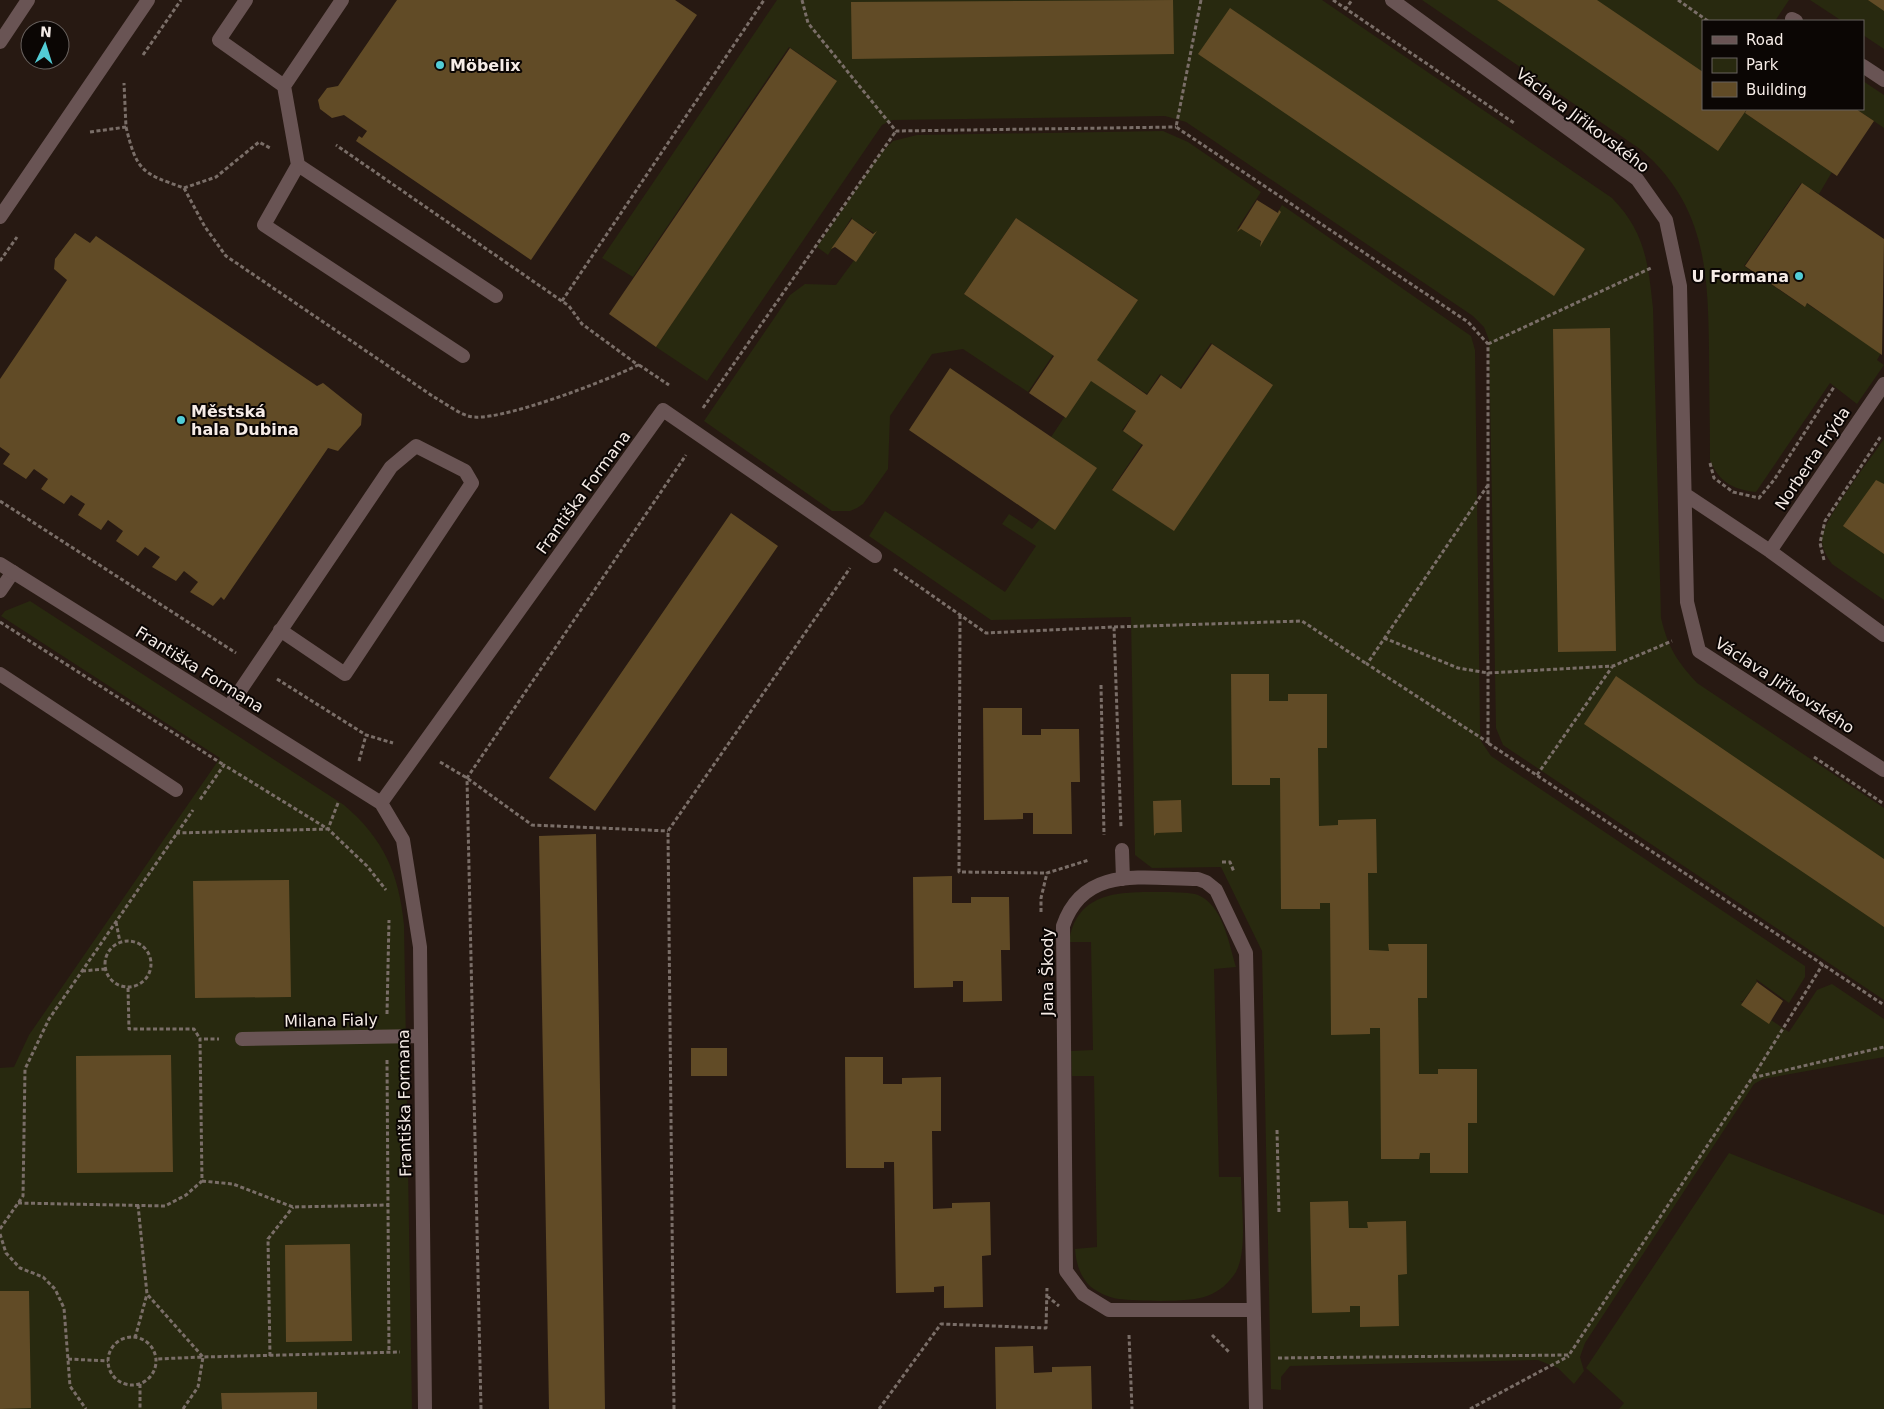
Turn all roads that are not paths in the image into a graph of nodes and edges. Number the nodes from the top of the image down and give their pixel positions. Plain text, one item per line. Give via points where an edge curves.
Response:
1 (28, 0) edge
2 (148, 0) edge
3 (246, 0) edge
4 (342, 0) edge
5 (1392, 0) edge
6 (0, 42) edge
7 (1864, 67) edge
8 (1884, 80) edge
9 (284, 86) junction
10 (298, 165) junction
11 (0, 217) edge
12 (496, 296) dead end
13 (464, 356) dead end
14 (1884, 384) edge
15 (1686, 495) junction
16 (1770, 551) junction
17 (869, 552) road end
18 (0, 564) edge
19 (13, 572) junction
20 (0, 591) edge
21 (280, 630) junction
22 (1884, 636) edge
23 (0, 674) edge
24 (228, 707) junction
25 (1884, 770) edge
26 (176, 790) dead end
27 (381, 803) junction
28 (1122, 854) road end
29 (1123, 879) junction
30 (421, 1036) junction
31 (242, 1039) road end
32 (1253, 1310) junction
33 (425, 1409) edge
34 (1256, 1409) edge

1 - 6 street
2 - 11 street
3 - 9 street via 218,40
4 - 9 street
5 - 15 street, Václava Jiřikovského via 1637,179 1666,220 1680,286
7 - 8 street
9 - 10 street
10 - 12 street
10 - 13 street via 264,225
14 - 16 street, Norberta Frýda
15 - 16 street
15 - 25 street, Václava Jiřikovského via 1687,602 1699,651
16 - 22 street
17 - 27 street, Františka Formana via 663,410
18 - 19 street, Františka Formana
19 - 20 street
19 - 24 street, Františka Formana
21 - 21 street via 391,467 416,446 465,471 472,482 345,674
21 - 24 street
23 - 26 street
24 - 27 street, Františka Formana
27 - 30 street, Františka Formana via 403,840 420,947
28 - 29 street
29 - 32 street, Jana Škody via 1206,882 1216,890 1246,953
29 - 32 street, Jana Škody via 1096,884 1076,898 1063,926 1066,1271 1083,1294 1109,1310
30 - 31 street, Milana Fialy
30 - 33 street, Františka Formana
32 - 34 street, Jana Škody

